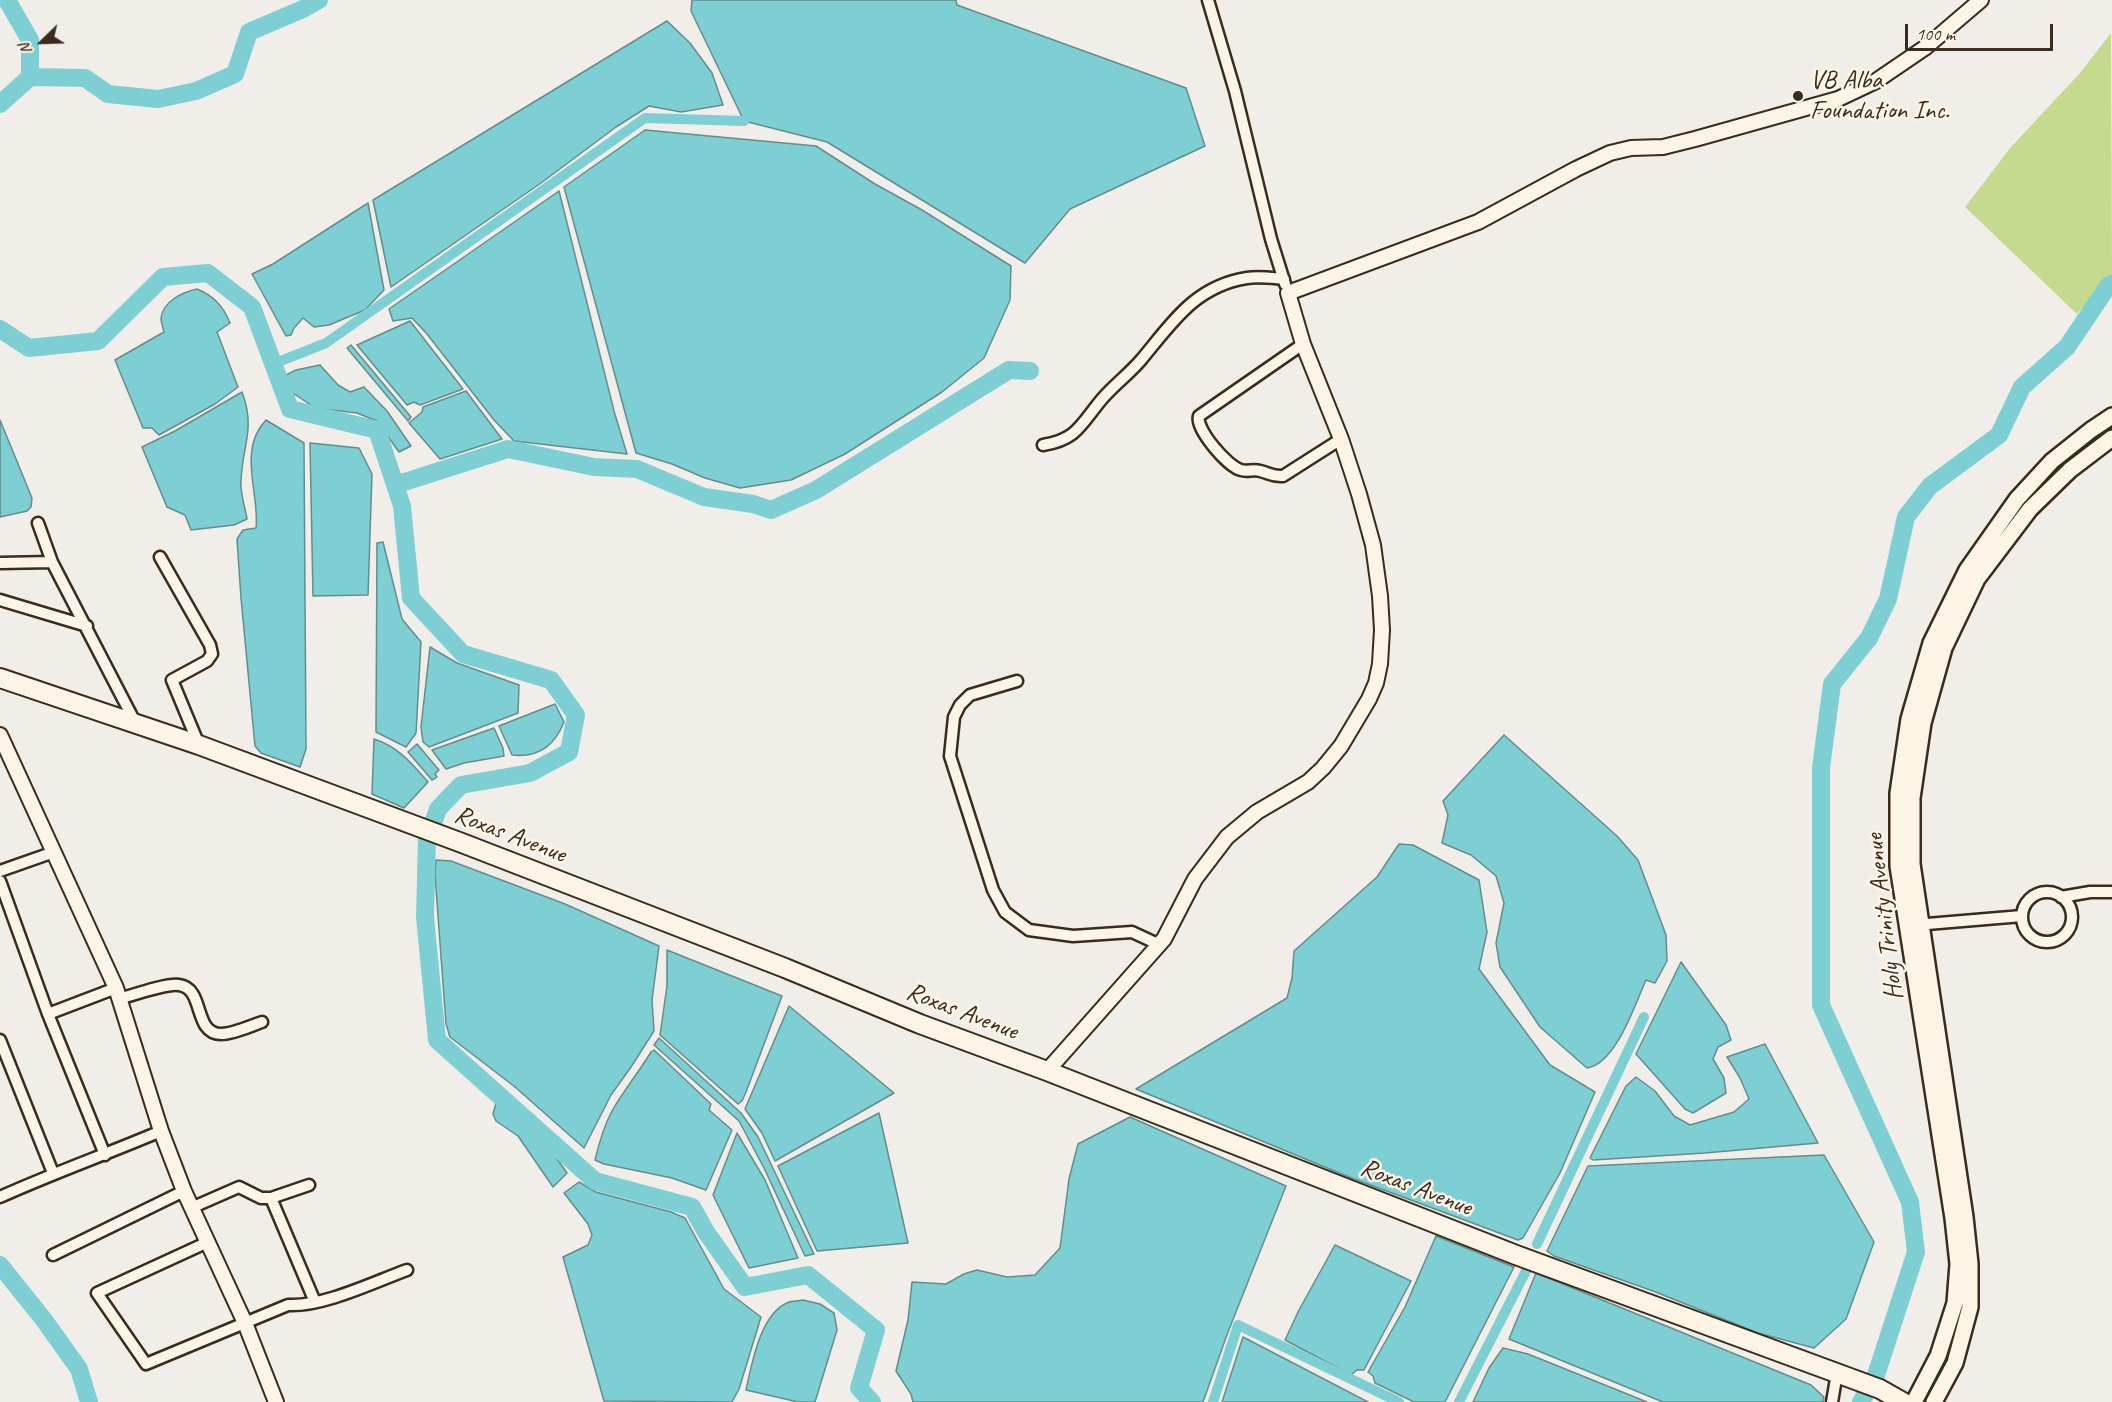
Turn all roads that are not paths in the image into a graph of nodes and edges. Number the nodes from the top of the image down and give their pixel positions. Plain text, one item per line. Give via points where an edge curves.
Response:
1 (1208, 0) edge
2 (1981, 0) edge
3 (1284, 279) junction
4 (1288, 293) junction
5 (1304, 344) junction
6 (2112, 416) edge
7 (2112, 438) edge
8 (1341, 439) junction
9 (1043, 445) dead end
10 (38, 523) dead end
11 (160, 557) dead end
12 (52, 562) junction
13 (0, 564) edge
14 (0, 600) edge
15 (87, 626) junction
16 (0, 678) edge
17 (1017, 681) dead end
18 (136, 724) junction
19 (0, 735) edge
20 (199, 745) junction
21 (54, 852) junction
22 (0, 871) edge
23 (0, 881) edge
24 (2112, 892) edge
25 (2061, 897) junction
26 (2022, 916) junction
27 (1914, 925) junction
28 (1160, 945) junction
29 (117, 993) junction
30 (48, 1014) junction
31 (262, 1023) dead end
32 (0, 1040) edge
33 (1047, 1071) junction
34 (160, 1131) junction
35 (105, 1155) junction
36 (53, 1173) junction
37 (309, 1185) dead end
38 (184, 1191) junction
39 (0, 1197) edge
40 (272, 1198) junction
41 (191, 1208) junction
42 (208, 1242) junction
43 (53, 1255) dead end
44 (407, 1270) dead end
45 (315, 1302) junction
46 (1962, 1305) junction
47 (245, 1323) junction
48 (1842, 1374) junction
49 (276, 1402) edge
50 (1832, 1402) edge
51 (1903, 1402) edge
52 (1914, 1402) edge
53 (1934, 1402) edge

1 - 3 street
2 - 4 street via 1926,47 1876,81 1838,99 1664,147 1610,153 1478,222
3 - 4 street
3 - 9 street via 1234,281 1194,299 1071,436
4 - 5 street
5 - 8 street
5 - 8 street via 1198,416 1199,429 1237,469 1259,470 1276,477
6 - 27 main road, Holy Trinity Avenue via 2052,461 2018,499 1966,570 1931,643 1909,719 1898,793 1898,866
7 - 27 main road, Holy Trinity Avenue via 2070,470 2030,509 1977,579 1944,648 1923,723 1912,798
8 - 28 street via 1373,545 1382,630 1376,682 1341,746 1323,768 1308,782 1244,822 1210,857
10 - 12 street
11 - 20 street via 212,654 207,661 172,680
12 - 13 street
12 - 15 street
14 - 15 street
15 - 18 street
16 - 18 main road, Roxas Avenue
17 - 28 street via 970,695 954,717 950,756 993,890 1005,912 1029,930 1073,936 1132,932
18 - 20 main road, Roxas Avenue
19 - 21 street
20 - 33 main road, Roxas Avenue
21 - 22 street
21 - 29 street
23 - 30 street
24 - 25 street
25 - 26 street via 2046,892 2034,896
25 - 26 street via 2068,903 2072,921 2062,937 2054,941 2036,939
26 - 27 street
27 - 46 main road, Holy Trinity Avenue via 1965,1217 1970,1264
28 - 33 street
29 - 30 street
29 - 31 street via 176,984 189,988 207,1028 214,1033
29 - 34 street
30 - 35 street
32 - 36 street
33 - 48 main road, Roxas Avenue via 1516,1255
34 - 35 street
34 - 38 street
35 - 36 street
36 - 39 street
37 - 40 street
38 - 41 street
38 - 43 street
40 - 41 street via 261,1198 239,1186
40 - 45 street
41 - 42 street
42 - 47 street
42 - 47 street via 97,1293 146,1364
44 - 45 street
45 - 47 street via 288,1305
46 - 52 main road, Holy Trinity Avenue
46 - 53 main road, Holy Trinity Avenue via 1955,1363
47 - 49 street
48 - 50 street
48 - 51 main road, Roxas Avenue

